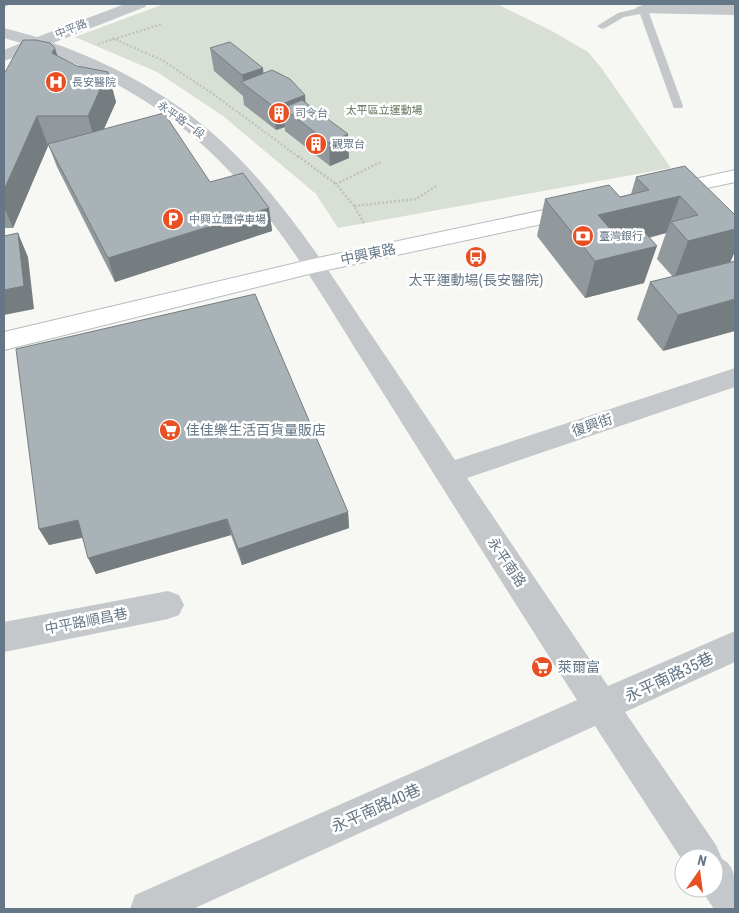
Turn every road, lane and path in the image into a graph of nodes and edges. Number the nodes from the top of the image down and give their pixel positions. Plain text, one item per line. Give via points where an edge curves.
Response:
1 (139, 4) edge
2 (643, 10) junction
3 (735, 10) edge
4 (162, 24) dead end
5 (602, 26) dead end
6 (4, 34) edge
7 (112, 38) junction
8 (36, 43) junction
9 (95, 46) dead end
10 (4, 56) edge
11 (678, 106) dead end
12 (381, 162) dead end
13 (735, 176) edge
14 (336, 184) junction
15 (438, 185) dead end
16 (672, 190) junction
17 (643, 196) edge
18 (354, 206) junction
19 (594, 206) edge
20 (691, 209) edge
21 (364, 223) dead end
22 (313, 266) junction
23 (4, 341) edge
24 (735, 377) edge
25 (449, 473) junction
26 (168, 605) dead end
27 (4, 637) edge
28 (735, 646) edge
29 (603, 707) junction
30 (696, 848) edge
31 (724, 890) edge
32 (735, 907) edge
33 (149, 909) edge

1 - 8 street, 中平路
2 - 3 street
2 - 5 lane via 621,15
2 - 11 lane
4 - 7 path
6 - 8 street, 永平路一段
7 - 9 path
7 - 14 path via 162,60
8 - 10 street, 中平路
8 - 22 street, 永平路一段 via 127,83 196,130 269,203
12 - 14 path
13 - 16 main road
14 - 18 path
15 - 18 path via 416,199
16 - 17 main road
16 - 20 street
18 - 21 path
19 - 22 main road, 中興東路
22 - 23 main road, 中興東路
22 - 25 street, 永平南路 via 344,308
24 - 25 street, 復興街
25 - 29 street, 永平南路
26 - 27 street, 中平路順昌巷
28 - 29 street, 永平南路35巷
29 - 30 street, 永平南路
29 - 33 street, 永平南路40巷
31 - 32 street

